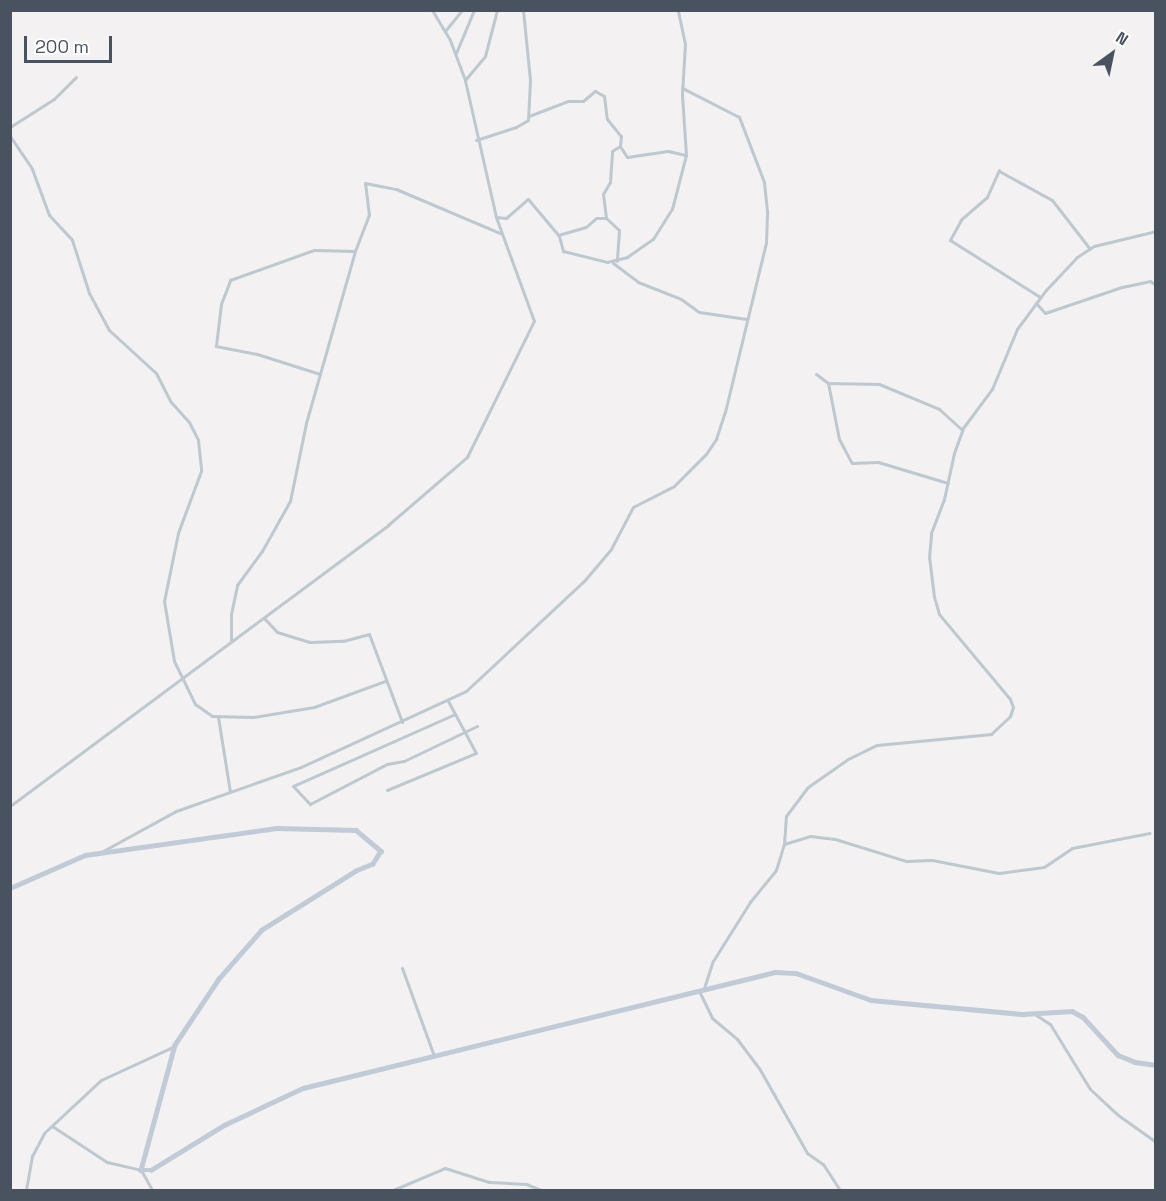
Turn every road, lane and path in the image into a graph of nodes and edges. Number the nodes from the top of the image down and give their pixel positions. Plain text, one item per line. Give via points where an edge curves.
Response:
1 (432, 10) edge
2 (462, 10) edge
3 (474, 10) edge
4 (497, 10) edge
5 (523, 10) edge
6 (678, 10) edge
7 (445, 31) junction
8 (456, 54) junction
9 (76, 77) dead end
10 (465, 80) junction
11 (682, 88) junction
12 (529, 116) junction
13 (10, 127) edge
14 (10, 136) edge
15 (477, 140) junction
16 (621, 146) junction
17 (686, 154) junction
18 (496, 217) junction
19 (606, 218) junction
20 (1155, 231) edge
21 (502, 234) junction
22 (558, 235) junction
23 (1090, 249) junction
24 (355, 251) junction
25 (615, 262) junction
26 (1155, 285) edge
27 (1040, 297) junction
28 (1036, 303) junction
29 (746, 319) junction
30 (320, 374) junction
31 (816, 374) dead end
32 (828, 383) junction
33 (963, 430) junction
34 (948, 483) junction
35 (264, 618) junction
36 (231, 641) junction
37 (182, 679) junction
38 (385, 681) junction
39 (448, 701) junction
40 (455, 714) junction
41 (218, 717) junction
42 (402, 722) junction
43 (477, 726) dead end
44 (465, 729) junction
45 (387, 790) dead end
46 (230, 792) junction
47 (10, 806) edge
48 (1150, 832) dead end
49 (784, 844) junction
50 (102, 852) junction
51 (10, 888) edge
52 (402, 968) dead end
53 (701, 989) junction
54 (1032, 1013) junction
55 (175, 1045) junction
56 (434, 1056) junction
57 (1155, 1065) edge
58 (52, 1126) junction
59 (1155, 1142) edge
60 (141, 1170) junction
61 (26, 1191) edge
62 (152, 1191) edge
63 (393, 1191) edge
64 (541, 1191) edge
65 (840, 1191) edge

1 - 7 street
2 - 7 street
3 - 8 street
4 - 10 street via 485,56
5 - 12 street
6 - 11 street via 685,44
7 - 8 street
8 - 10 street
9 - 13 street via 54,99
10 - 15 street
11 - 17 street
11 - 29 street via 739,117 764,182 767,232
12 - 15 street via 516,127
12 - 16 street via 568,101 583,101 595,91 604,96 607,119 621,136
14 - 37 street via 32,169 49,215 72,240 89,293 108,330 156,373 170,401 189,422 198,440 201,471 178,533 164,595 171,650
15 - 18 street
16 - 17 street via 627,157 668,151
16 - 19 street via 612,151 610,182 603,194
17 - 25 street via 669,216 653,239
18 - 21 street
18 - 22 street via 506,218 528,199
19 - 22 street via 596,218 586,227
19 - 25 street via 619,230
20 - 23 street
21 - 24 street via 396,189 365,183 369,215
21 - 35 street via 534,321 467,457 434,489
22 - 25 street via 566,253
23 - 27 street via 1069,264
23 - 27 street via 1052,200 999,170 987,197 962,220 950,240
24 - 30 street
24 - 30 street via 314,250 230,280 220,306 216,346
25 - 29 street via 638,282 681,299 699,312
26 - 28 street via 1150,281 1122,287 1045,312
27 - 28 street
28 - 33 street via 1017,329 992,390
29 - 39 street via 723,419 706,454 674,486 633,507 611,549 574,593 490,672
30 - 36 street via 290,501 262,551 237,585
31 - 32 street
32 - 33 street via 881,385 939,409
32 - 34 street via 839,439 852,463 878,462
33 - 34 street
34 - 49 street via 930,542 936,606 943,620 1010,699 1010,716 991,734 885,744 856,754 822,776 797,799 785,821
35 - 36 street
35 - 38 street via 277,632 308,642 343,641 369,634
36 - 37 street
37 - 41 street via 200,709
37 - 47 street
38 - 41 street via 308,708 253,717
38 - 42 street
39 - 40 street
39 - 42 street
40 - 44 street
40 - 44 street via 293,786 310,804 387,764 438,746
41 - 46 street
42 - 46 street via 310,764
43 - 44 street
44 - 45 street via 476,753
46 - 50 street via 147,824
48 - 49 street via 1072,848 1044,867 999,873 932,860 906,861 835,838 810,836
49 - 53 street via 776,870 750,902
50 - 51 main road via 63,864
50 - 55 main road via 300,826 356,830 381,852 373,864 262,930 219,979
52 - 56 street
53 - 54 main road via 784,971 871,1000
53 - 56 main road
53 - 65 street via 707,1012 756,1063 807,1153 823,1164
54 - 57 main road via 1077,1013 1118,1054
54 - 59 street via 1050,1024 1090,1089
55 - 58 street via 106,1077
55 - 60 main road
56 - 60 main road via 287,1094 224,1125 151,1170
58 - 60 street via 107,1162
58 - 61 street via 34,1150
60 - 62 street
63 - 64 street via 445,1168 489,1182 526,1184

